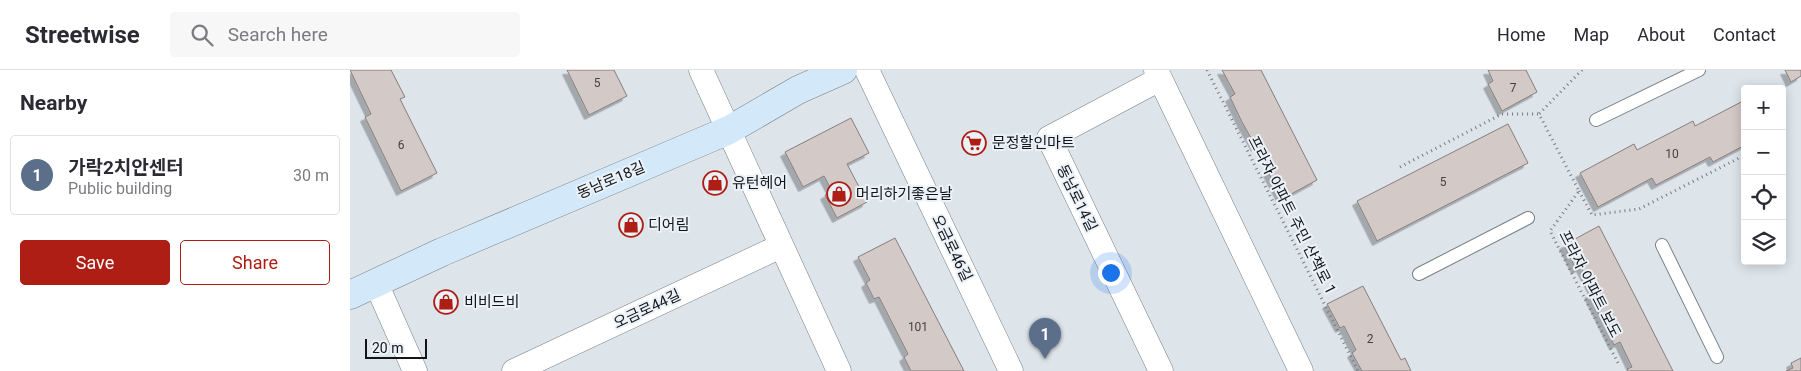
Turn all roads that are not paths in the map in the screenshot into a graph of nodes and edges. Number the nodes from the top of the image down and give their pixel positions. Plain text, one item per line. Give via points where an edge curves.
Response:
1 (701, 70) edge
2 (844, 70) edge
3 (867, 70) edge
4 (1699, 70) edge
5 (1158, 75) edge
6 (1596, 120) dead end
7 (729, 130) junction
8 (1528, 218) dead end
9 (1662, 245) dead end
10 (781, 246) junction
11 (1419, 274) dead end
12 (376, 283) junction
13 (350, 295) edge
14 (1717, 357) dead end
15 (836, 370) edge
16 (1297, 370) edge
17 (415, 371) edge
18 (514, 371) edge
19 (1011, 371) edge
20 (1161, 371) edge

1 - 7 street
2 - 7 street, 동남로18길 via 798,90
3 - 19 street, 오금로46길
4 - 6 lane
5 - 16 street, 동남로14길
5 - 20 street, 동남로14길 via 1049,138
7 - 10 street
7 - 12 street, 동남로18길
8 - 11 lane
9 - 14 lane
10 - 15 street
10 - 18 street, 오금로44길
12 - 13 street, 동남로18길
12 - 17 street

